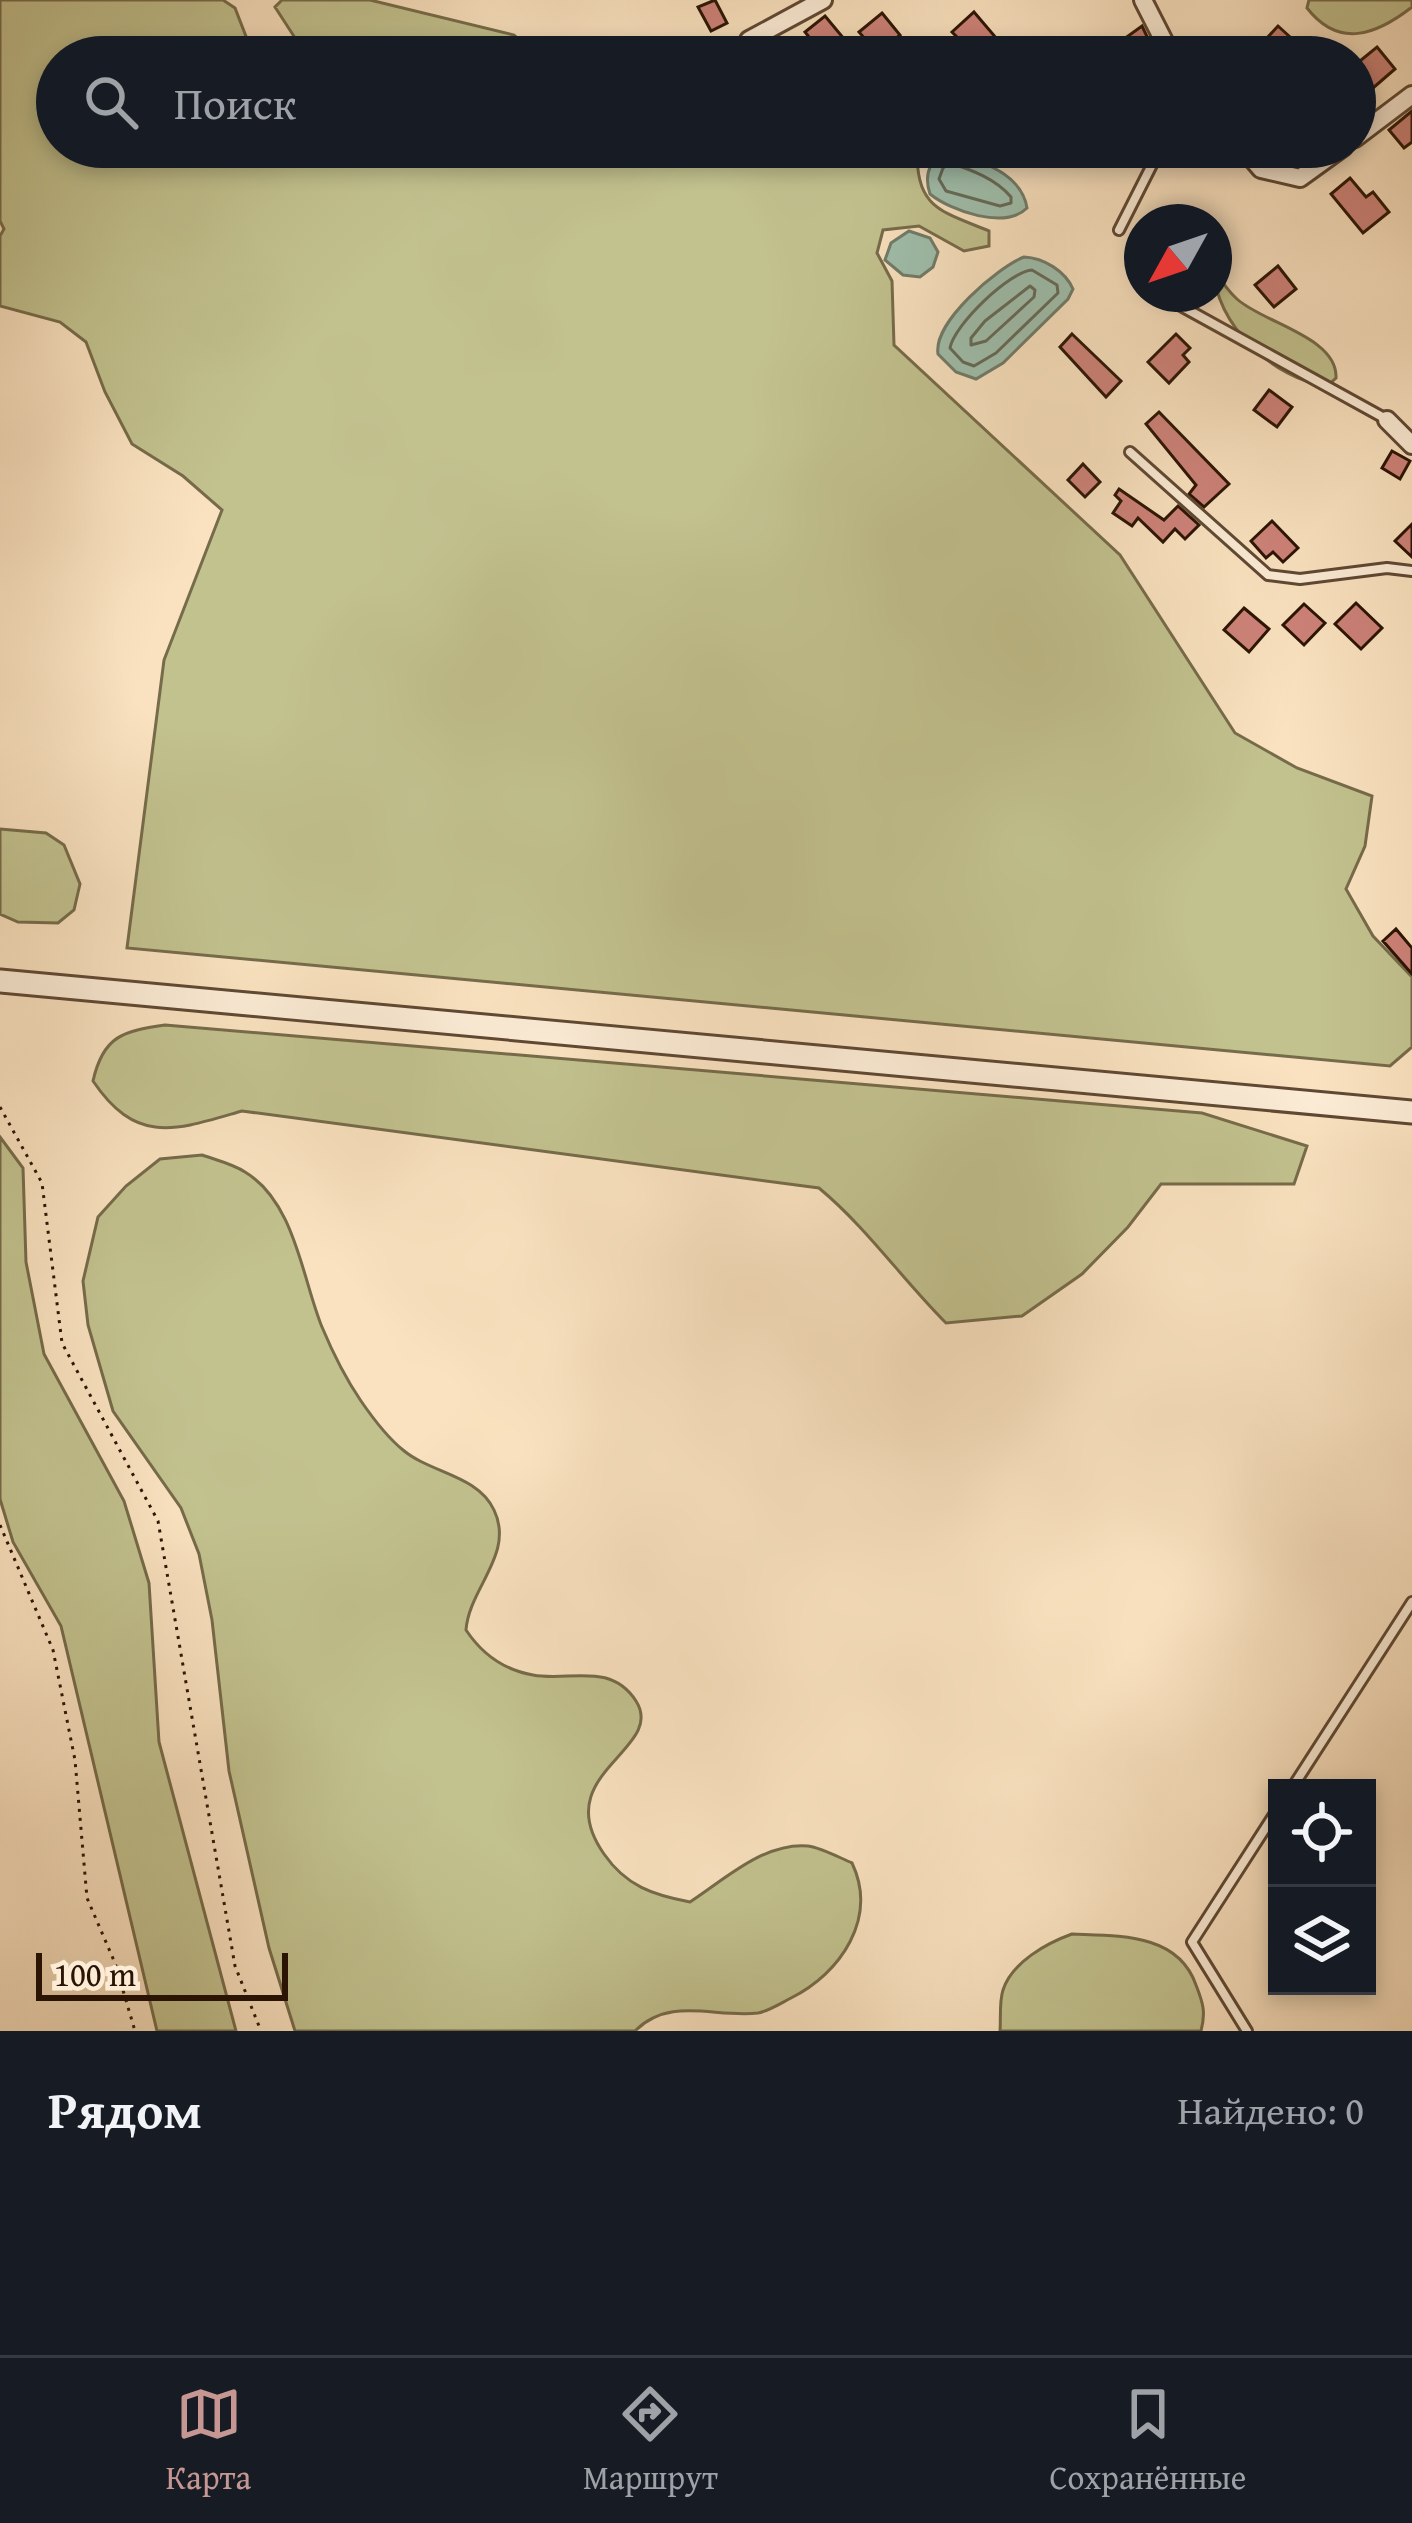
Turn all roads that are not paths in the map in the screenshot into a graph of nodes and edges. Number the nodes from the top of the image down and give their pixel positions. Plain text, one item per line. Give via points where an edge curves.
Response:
1 (823, 0) edge
2 (1143, 0) edge
3 (756, 36) edge
4 (1161, 36) edge
5 (1412, 95) edge
6 (1376, 122) edge
7 (1150, 168) edge
8 (1259, 168) edge
9 (1314, 168) edge
10 (1119, 230) dead end
11 (1192, 312) edge
12 (1387, 419) joint
13 (1412, 445) edge
14 (1130, 452) dead end
15 (1412, 571) edge
16 (0, 981) edge
17 (1412, 1112) edge
18 (1412, 1602) edge
19 (1298, 1779) edge
20 (1268, 1824) edge
21 (1247, 2031) edge

1 - 3 street
2 - 4 street
5 - 6 street
7 - 10 lane
8 - 9 street via 1300,178
11 - 12 lane
12 - 13 street
14 - 15 lane via 1268,575
16 - 17 street
18 - 19 lane
20 - 21 lane via 1192,1942

